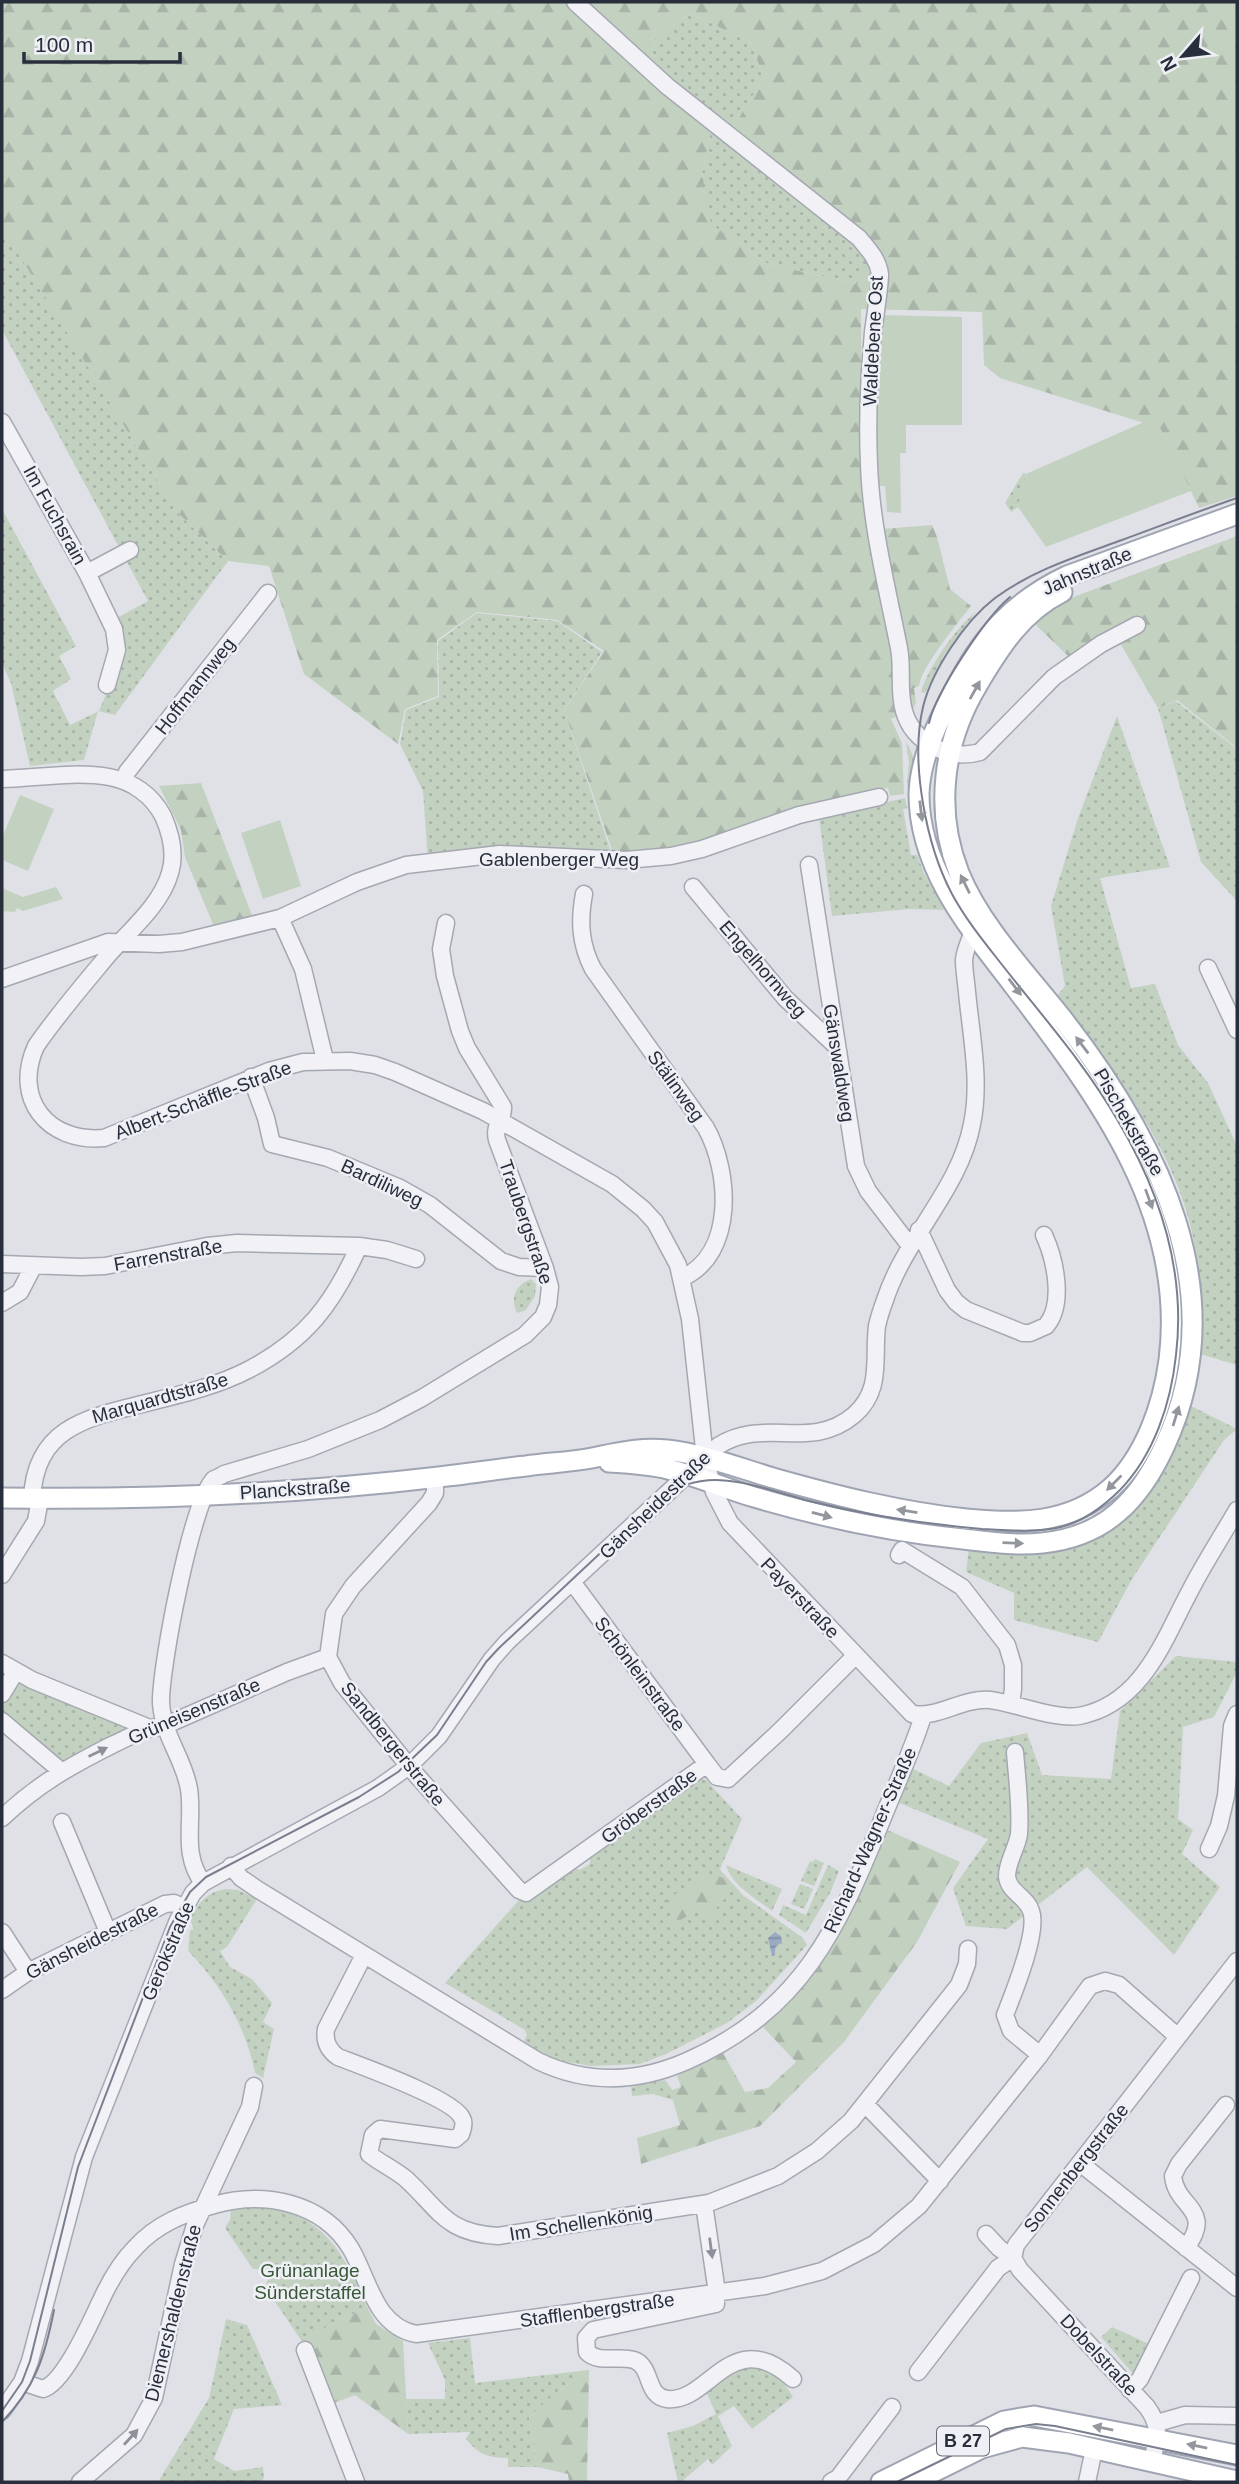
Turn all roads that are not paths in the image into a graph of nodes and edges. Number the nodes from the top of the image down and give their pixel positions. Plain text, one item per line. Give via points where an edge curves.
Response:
1 (575, 2) edge
2 (2, 422) edge
3 (1237, 514) edge
4 (1237, 528) edge
5 (130, 550) dead end
6 (87, 573) junction
7 (268, 593) dead end
8 (1137, 625) dead end
9 (107, 685) dead end
10 (930, 745) junction
11 (949, 753) junction
12 (2, 779) edge
13 (124, 781) junction
14 (879, 797) dead end
15 (809, 865) dead end
16 (693, 887) dead end
17 (584, 894) dead end
18 (980, 912) junction
19 (280, 919) junction
20 (446, 923) dead end
21 (973, 933) junction
22 (119, 943) junction
23 (1208, 968) dead end
24 (2, 979) edge
25 (1236, 1022) edge
26 (837, 1047) junction
27 (325, 1060) junction
28 (251, 1077) junction
29 (499, 1120) junction
30 (919, 1230) junction
31 (1044, 1235) dead end
32 (359, 1246) junction
33 (910, 1246) junction
34 (416, 1259) dead end
35 (2, 1264) edge
36 (33, 1267) junction
37 (545, 1268) junction
38 (682, 1278) junction
39 (2, 1303) edge
40 (710, 1442) junction
41 (587, 1459) junction
42 (687, 1475) junction
43 (435, 1478) junction
44 (711, 1483) junction
45 (205, 1496) junction
46 (756, 1497) junction
47 (2, 1498) edge
48 (36, 1499) junction
49 (659, 1502) junction
50 (1237, 1510) edge
51 (743, 1539) junction
52 (899, 1555) dead end
53 (2, 1575) edge
54 (573, 1583) junction
55 (855, 1656) junction
56 (328, 1657) junction
57 (9, 1667) edge
58 (2, 1694) edge
59 (1011, 1703) junction
60 (1237, 1714) edge
61 (923, 1716) junction
62 (2, 1721) edge
63 (164, 1726) junction
64 (147, 1727) junction
65 (1015, 1752) dead end
66 (707, 1764) junction
67 (409, 1766) junction
68 (61, 1771) junction
69 (2, 1818) edge
70 (62, 1822) dead end
71 (1209, 1849) dead end
72 (231, 1866) junction
73 (203, 1882) junction
74 (526, 1893) joint
75 (184, 1908) junction
76 (2, 1932) edge
77 (108, 1932) junction
78 (968, 1949) dead end
79 (364, 1955) junction
80 (1237, 1962) edge
81 (28, 1972) junction
82 (2, 1990) edge
83 (1178, 2036) junction
84 (1040, 2055) junction
85 (254, 2086) dead end
86 (865, 2104) junction
87 (1226, 2105) dead end
88 (1080, 2163) junction
89 (940, 2181) junction
90 (704, 2204) junction
91 (201, 2209) junction
92 (986, 2234) dead end
93 (1185, 2248) junction
94 (1013, 2258) junction
95 (1191, 2278) dead end
96 (1237, 2288) edge
97 (716, 2293) junction
98 (305, 2350) dead end
99 (918, 2372) dead end
100 (793, 2379) dead end
101 (26, 2384) junction
102 (1130, 2389) junction
103 (892, 2407) dead end
104 (2, 2410) edge
105 (1237, 2416) edge
106 (2, 2422) edge
107 (1157, 2431) junction
108 (1094, 2449) junction
109 (1237, 2455) edge
110 (1152, 2462) junction
111 (1237, 2481) edge
112 (80, 2482) edge
113 (356, 2482) edge
114 (831, 2482) edge
115 (881, 2482) edge
116 (912, 2482) edge
117 (1087, 2482) edge

1 - 10 street, Waldebene Ost via 667,86 859,238 874,255 880,274 870,370 869,465 876,529 900,652 904,710
2 - 6 street, Im Fuchsrain
3 - 10 main road, Jahnstraße via 1067,576 1029,596 982,645 957,685
11 -> 4 main road, Jahnstraße via 960,719 990,664 1037,607 1071,588
5 - 6 street, Im Fuchsrain
6 - 9 street, Im Fuchsrain via 114,629 117,650
7 - 13 street, Hoffmannweg
8 - 11 street via 1054,677 980,752
10 - 11 street, Waldebene Ost
10 -> 21 main road, Pischekstraße via 919,792 925,833 943,884
18 -> 11 main road, Pischekstraße via 958,869 948,834 944,782
12 - 13 street, Albert-Schäffle-Straße via 90,776
13 - 22 street, Albert-Schäffle-Straße via 159,808 172,840 173,857 163,888
14 - 19 street, Gablenberger Weg via 799,815 671,856 626,860 500,854 406,864
15 - 26 street, Gänswaldweg
16 - 26 street, Engelhornweg via 785,998
17 - 38 street, Stälinweg via 581,932 593,969 699,1117 719,1156 724,1194 716,1239 701,1267
18 - 21 street, Gänsheidestraße
46 -> 18 main road, Pischekstraße via 832,1518 914,1533 1009,1543 1060,1541 1095,1529 1131,1500 1146,1482 1170,1433 1187,1376 1192,1309 1183,1245 1169,1197 1146,1145 1113,1089
19 - 22 street, Gablenberger Weg via 182,942
19 - 27 street via 303,970
20 - 29 street, Traubergstraße via 441,949 447,988 467,1048 501,1102
21 - 30 street, Gänsheidestraße via 964,963 975,1078 972,1125 950,1180
21 -> 40 main road, Pischekstraße via 1100,1106 1147,1194 1171,1298 1169,1355 1155,1417 1134,1459 1111,1488 1081,1508 1045,1520 1004,1522 891,1509 746,1470
22 - 24 street, Gablenberger Weg via 108,942
22 - 28 street, Albert-Schäffle-Straße via 43,1036 30,1059 29,1088 43,1119 65,1134 104,1138
23 - 25 street
26 - 33 street, Gänswaldweg via 860,1178
27 - 28 street, Albert-Schäffle-Straße via 287,1065
27 - 29 street, Albert-Schäffle-Straße via 395,1072
28 - 37 street, Bardiliweg via 272,1144 328,1158 390,1183 430,1205 501,1261
29 - 37 street, Traubergstraße via 497,1140
29 - 38 street, Albert-Schäffle-Straße via 629,1197 655,1222 673,1251
30 - 31 street via 956,1302 979,1316 1030,1333 1049,1323 1055,1307 1054,1260
30 - 33 street, Gänsheidestraße
32 - 34 street, Farrenstraße
32 - 36 street, Farrenstraße via 230,1244 105,1266
32 - 48 street, Marquardtstraße via 330,1301 284,1348 218,1383 76,1424 53,1442 38,1462
33 - 40 street, Gänsheidestraße via 894,1275 877,1326 872,1391 856,1414 835,1428 810,1434 753,1432
35 - 36 street, Farrenstraße
36 - 39 street via 19,1292
37 - 45 street, Traubergstraße via 548,1305 525,1335 403,1408 336,1439 224,1474 215,1479
38 - 40 street, Albert-Schäffle-Straße
40 - 41 main road, Planckstraße
40 - 42 street, Gänsheidestraße
40 - 44 street, Payerstraße
41 - 42 main road, Planckstraße
41 - 43 main road, Planckstraße
42 - 44 main road, Pischekstraße
42 - 49 street, Gänsheidestraße
43 - 45 main road, Planckstraße
43 - 56 street via 435,1493 429,1503 353,1586 334,1614
44 - 46 main road, Pischekstraße
44 - 49 street via 684,1488
44 - 51 street, Payerstraße
45 - 48 main road, Planckstraße
45 - 63 street, Gerokstraße via 168,1636 161,1700
46 - 51 street via 741,1502 734,1511
47 - 48 main road, Planckstraße
48 - 53 street, Marquardtstraße via 36,1521
49 - 54 street, Gänsheidestraße
50 - 59 street via 1151,1665 1116,1702 1076,1717
51 - 55 street, Payerstraße
52 - 59 street via 902,1550 953,1580 969,1595 1012,1655
54 - 66 street, Schönleinstraße
54 - 67 street, Gänsheidestraße via 507,1642 439,1736
55 - 61 street, Payerstraße via 906,1709
55 - 66 street, Gröberstraße via 728,1779 717,1777
56 - 63 street, Grüneisenstraße
56 - 67 street, Sandbergerstraße via 342,1683
57 - 58 street
57 - 64 street
59 - 61 street via 973,1700
60 - 71 street via 1230,1737 1224,1805
61 - 79 street, Richard-Wagner-Straße via 848,1902 814,1959 758,2018 724,2042 675,2066 615,2080 560,2071
62 - 68 street
63 - 64 street, Grüneisenstraße
63 - 73 street, Gerokstraße via 188,1787 191,1864
68 -> 64 street, Grüneisenstraße
65 - 84 street via 1019,1828 1007,1875 1033,1918 1020,1978 1005,2015 1011,2031
66 - 74 street, Gröberstraße
67 - 72 street, Gänsheidestraße via 378,1788
67 - 74 street, Sandbergerstraße via 483,1852
68 - 69 street, Grüneisenstraße
70 - 77 street
72 - 73 street, Gänsheidestraße
72 - 79 street, Richard-Wagner-Straße via 241,1878
73 - 75 street, Gerokstraße
75 - 77 street, Gänsheidestraße via 165,1904
75 - 101 street, Gerokstraße via 84,2157 62,2241 50,2330 37,2374
76 - 81 street
77 - 81 street, Gänsheidestraße
78 - 86 street, Im Schellenkönig via 959,1985
79 - 90 street, Im Schellenkönig via 326,2029 327,2045 338,2057 436,2098 462,2117 463,2128 457,2138 380,2129 373,2133 368,2149 370,2156 405,2178 446,2220 475,2233 506,2235
80 - 83 street, Sonnenbergstraße
81 - 82 street, Gänsheidestraße
83 - 84 street, Stafflenbergstraße via 1119,1985 1104,1981 1090,1986
83 - 88 street, Sonnenbergstraße
84 - 89 street, Stafflenbergstraße
85 - 91 street, Diemershaldenstraße via 250,2107
86 - 89 street
86 - 90 street, Im Schellenkönig via 840,2132 804,2160 764,2182
87 - 93 street via 1173,2175 1197,2222
88 - 93 street
88 - 94 street, Sonnenbergstraße via 1016,2245
89 - 97 street, Stafflenbergstraße via 902,2222 843,2261 788,2281
90 -> 97 street
91 - 97 street, Stafflenbergstraße via 264,2199 313,2213 350,2248 389,2322 416,2334
91 - 101 street, Stafflenbergstraße via 163,2225 135,2248 111,2281 88,2331 60,2374 43,2389
112 -> 91 street, Diemershaldenstraße via 134,2435 154,2398 183,2264
92 - 94 street, Dobelstraße
93 - 96 street
94 - 99 street, Sonnenbergstraße via 998,2268
94 - 102 street, Dobelstraße
95 - 102 street via 1140,2379
97 - 100 street via 714,2306 591,2331 587,2352 595,2358 636,2361 655,2393 669,2399 688,2394 727,2366 743,2361 765,2363
98 - 113 street
101 - 104 street, Gerokstraße
101 - 106 street, Gerokstraße
102 - 107 street, Dobelstraße via 1147,2407
103 - 114 street
105 - 107 street via 1185,2415
109 -> 107 main road, B 27
107 - 110 street
107 -> 115 main road, B 27 via 1019,2417
108 - 110 main road, B 27
108 - 116 main road, B 27 via 1037,2437 1010,2438
108 - 117 street
110 - 111 main road, B 27

